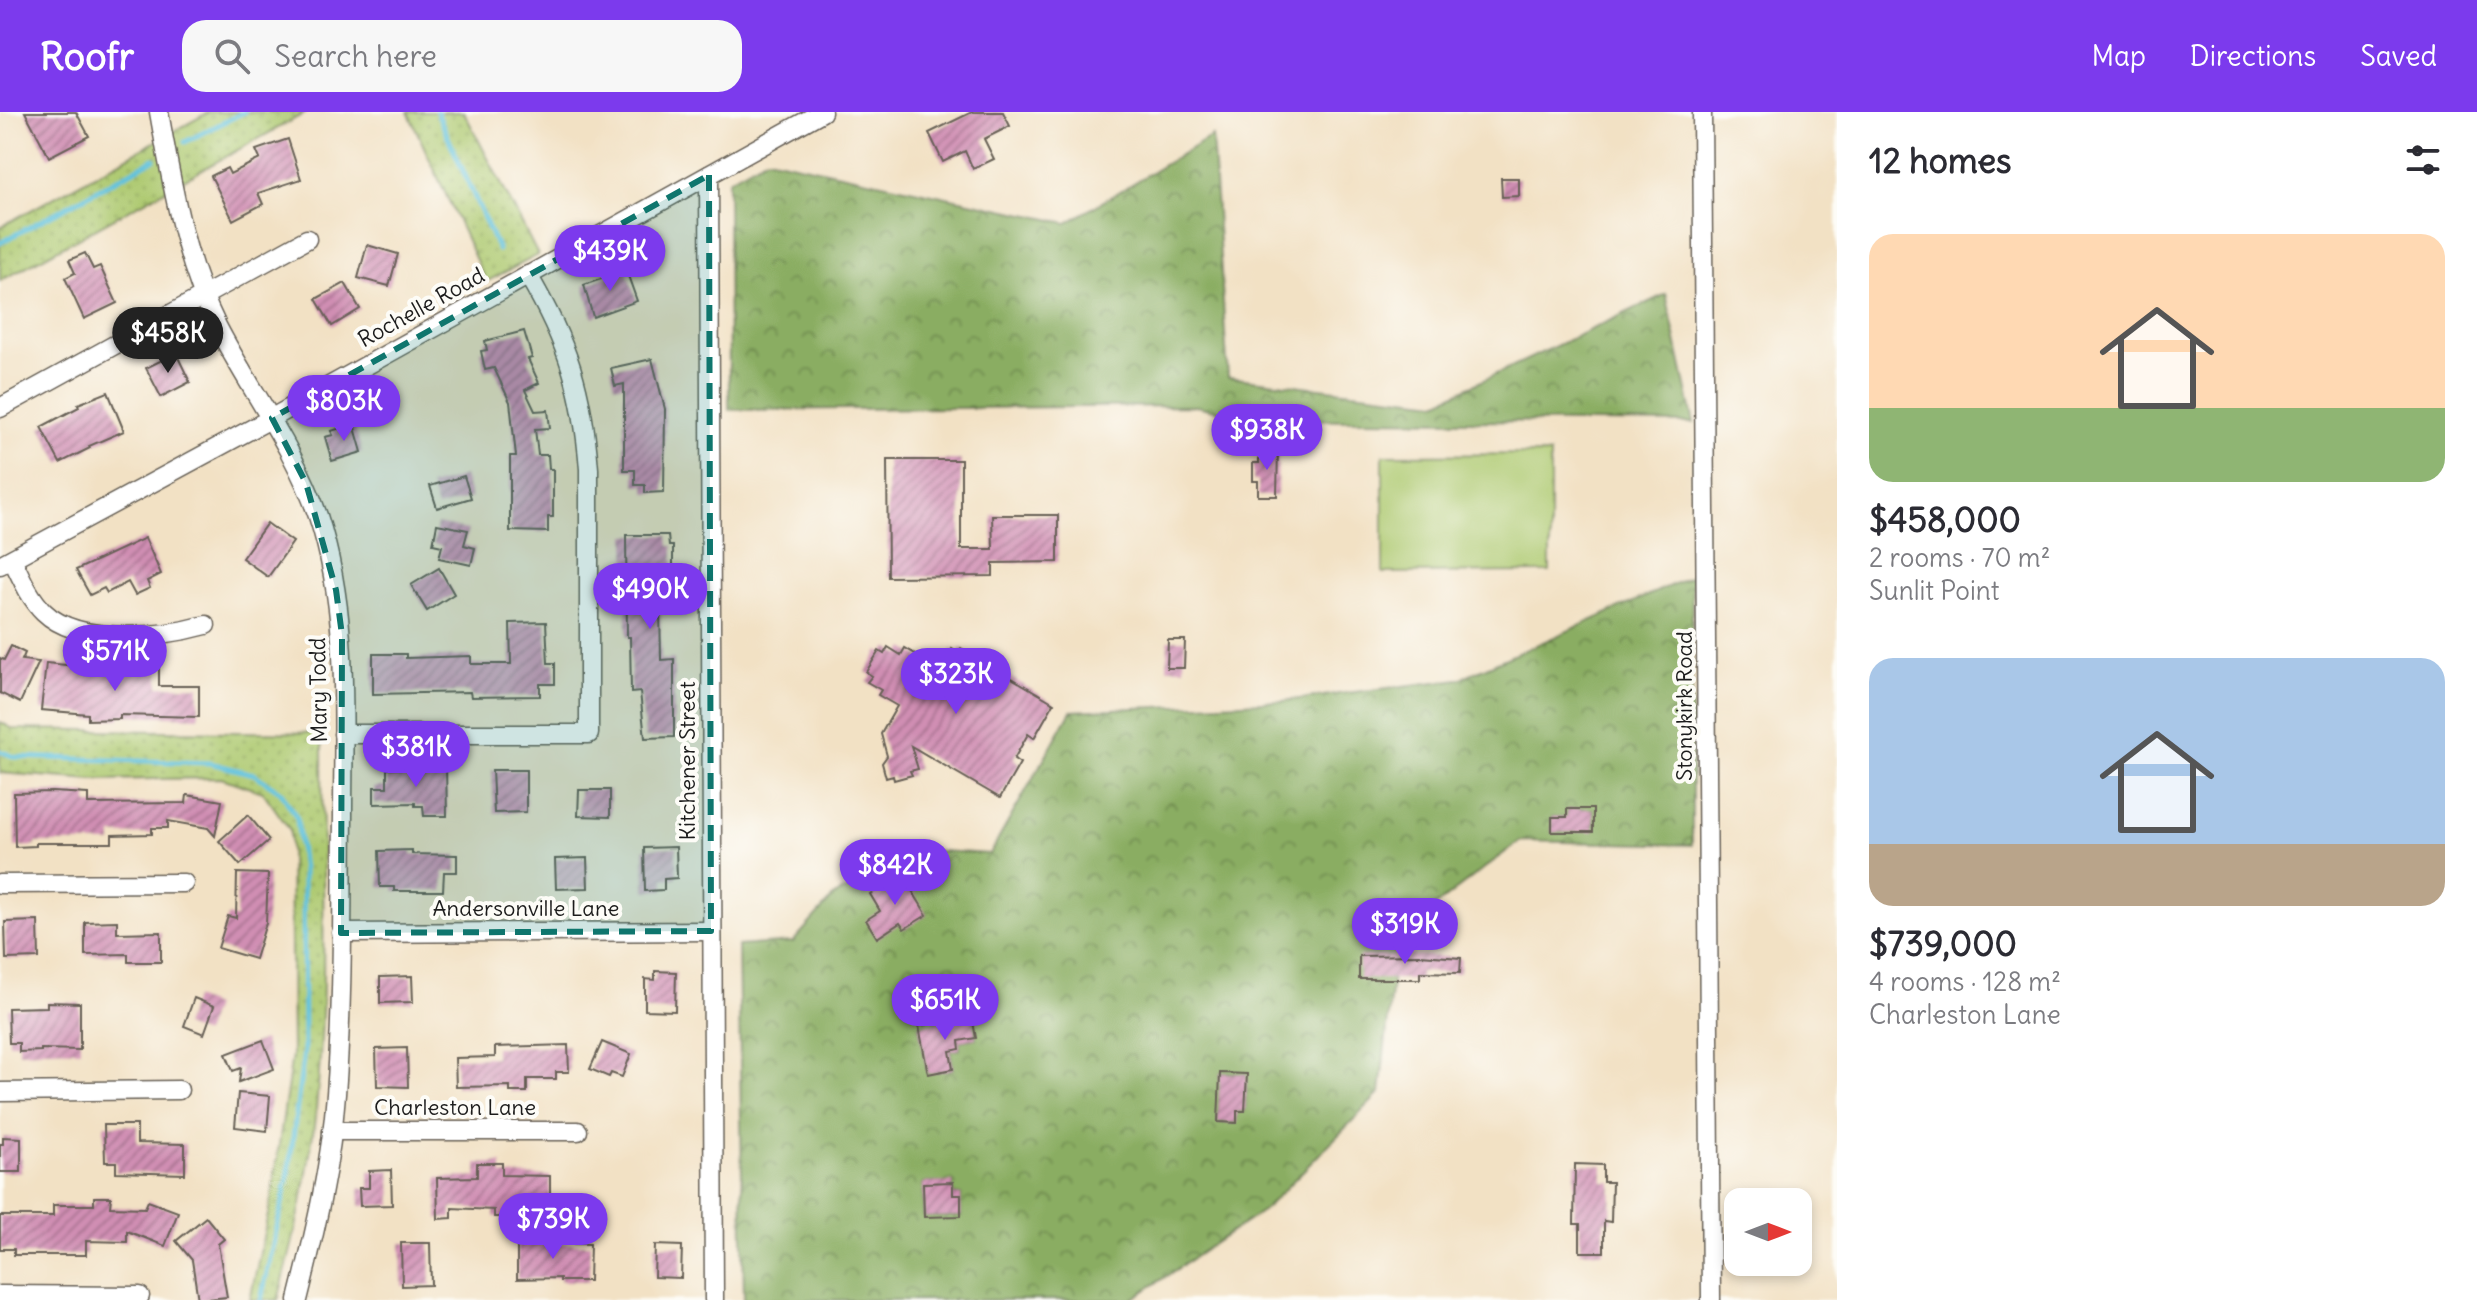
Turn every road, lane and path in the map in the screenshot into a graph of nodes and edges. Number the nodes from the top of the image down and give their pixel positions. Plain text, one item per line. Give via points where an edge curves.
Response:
1 (159, 112) edge
2 (822, 112) edge
3 (1702, 112) edge
4 (709, 175) junction
5 (307, 239) dead end
6 (528, 275) junction
7 (204, 296) junction
8 (0, 408) edge
9 (272, 418) junction
10 (6, 562) edge
11 (206, 625) dead end
12 (343, 734) junction
13 (184, 883) dead end
14 (0, 884) edge
15 (711, 931) junction
16 (341, 933) junction
17 (179, 1090) dead end
18 (0, 1092) edge
19 (332, 1131) junction
20 (578, 1131) dead end
21 (0, 1295) edge
22 (140, 1296) dead end
23 (298, 1300) edge
24 (714, 1300) edge
25 (1711, 1300) edge

1 - 7 street, Mary Todd via 192,266
2 - 4 street, Rochelle Road
3 - 25 street, Stonykirk Road
4 - 6 street, Rochelle Road
4 - 15 street, Kitchener Street
5 - 7 street
6 - 9 street, Rochelle Road
6 - 12 street via 568,354 586,430 589,734
7 - 8 street
7 - 9 street, Mary Todd
9 - 10 street, Rochelle Road
9 - 12 street, Mary Todd via 306,483 334,571 342,635
10 - 11 street via 45,613 75,630 172,633
12 - 16 street, Mary Todd
13 - 14 street
15 - 16 street, Andersonville Lane
15 - 24 street, Kitchener Street
16 - 19 street, Mary Todd
17 - 18 street
19 - 20 street, Charleston Lane
19 - 23 street, Mary Todd
21 - 22 street

